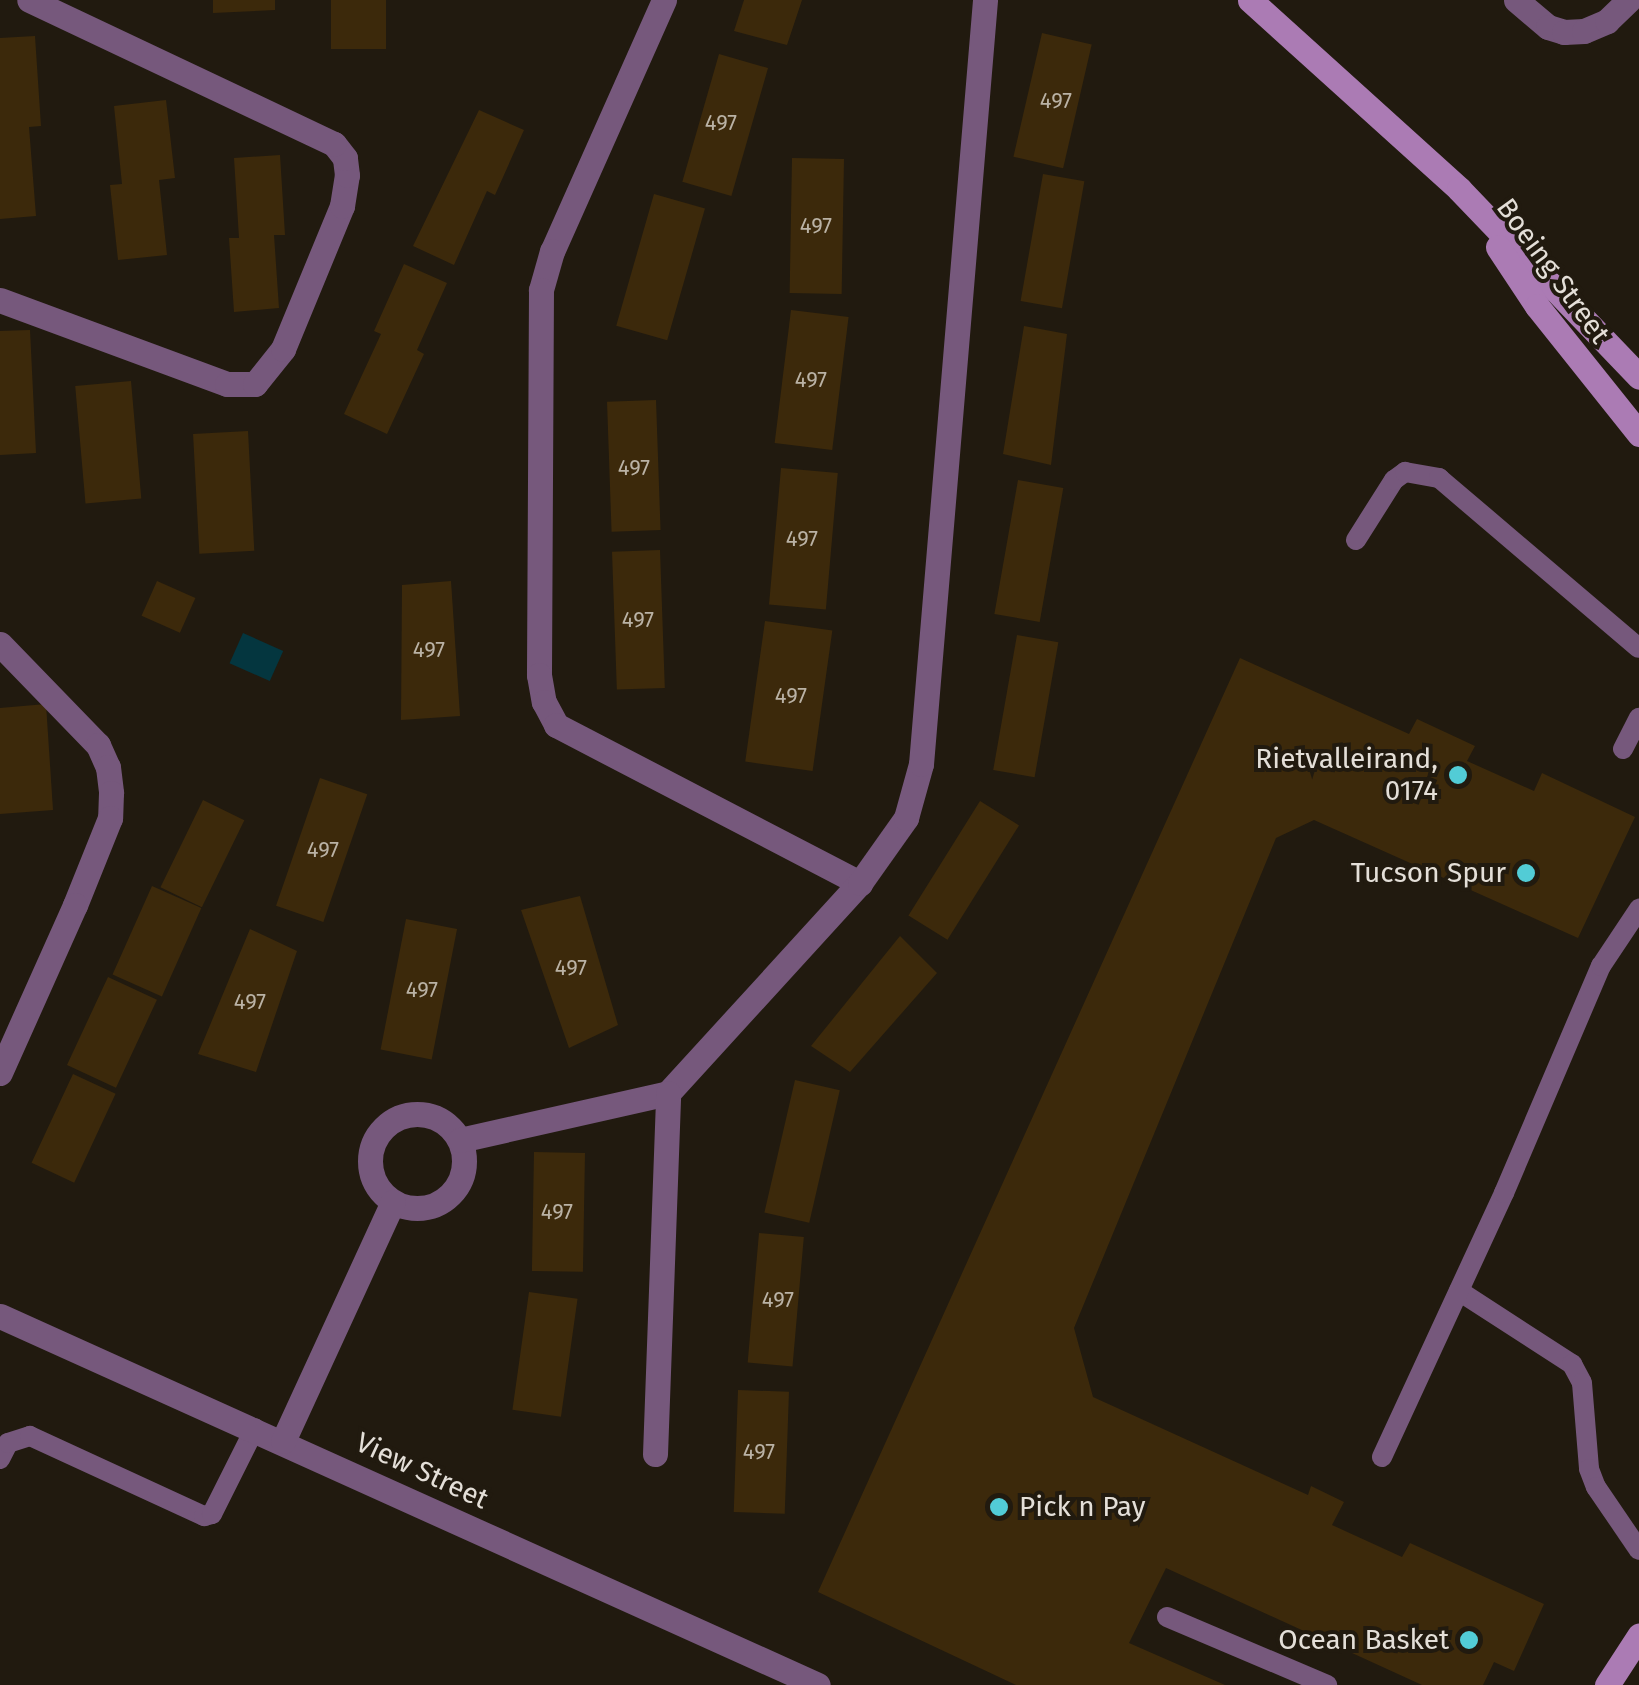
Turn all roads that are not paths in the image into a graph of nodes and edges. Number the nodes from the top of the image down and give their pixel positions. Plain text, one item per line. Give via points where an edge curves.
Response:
1 (28, 0) edge
2 (664, 0) edge
3 (985, 0) edge
4 (1250, 0) edge
5 (1516, 0) edge
6 (1629, 0) edge
7 (1458, 188) junction
8 (0, 300) edge
9 (1639, 377) edge
10 (1639, 434) edge
11 (1356, 540) dead end
12 (0, 644) edge
13 (1639, 648) edge
14 (1639, 718) edge
15 (1623, 749) dead end
16 (860, 883) junction
17 (1639, 909) edge
18 (1639, 931) edge
19 (1601, 966) junction
20 (8, 1032) edge
21 (0, 1074) edge
22 (668, 1092) junction
23 (460, 1140) junction
24 (394, 1202) junction
25 (1459, 1290) junction
26 (0, 1316) edge
27 (255, 1428) junction
28 (283, 1440) junction
29 (655, 1454) dead end
30 (1382, 1458) dead end
31 (0, 1459) edge
32 (1639, 1550) edge
33 (1167, 1618) dead end
34 (1639, 1636) edge
35 (818, 1685) edge
36 (1328, 1685) edge
37 (1608, 1685) edge

1 - 8 street via 334,144 347,175 342,206 283,349 255,384 227,384
2 - 16 street via 552,251 541,290 544,702 556,724
3 - 16 street via 921,764 906,818
4 - 7 main road, Boeing Street
5 - 6 street via 1564,32 1607,21
7 - 9 main road, Boeing Street
7 - 10 main road, Boeing Street via 1537,306
11 - 13 lane via 1394,480 1405,472 1438,478
12 - 20 street via 98,745 111,792 110,818 89,870
14 - 15 lane
16 - 22 street
17 - 19 lane
18 - 19 lane
19 - 25 lane
20 - 21 street
22 - 23 street
22 - 29 street
23 - 24 street via 465,1163 452,1193 425,1208
23 - 24 street via 431,1115 416,1113 388,1124 377,1135 370,1164 381,1192
24 - 28 street
25 - 30 lane
25 - 32 lane via 1572,1364 1582,1384 1596,1487
26 - 27 street, View Street
27 - 28 street, View Street
27 - 31 lane via 212,1514 204,1516 30,1436 8,1442
28 - 35 street, View Street
33 - 36 lane
34 - 37 main road

